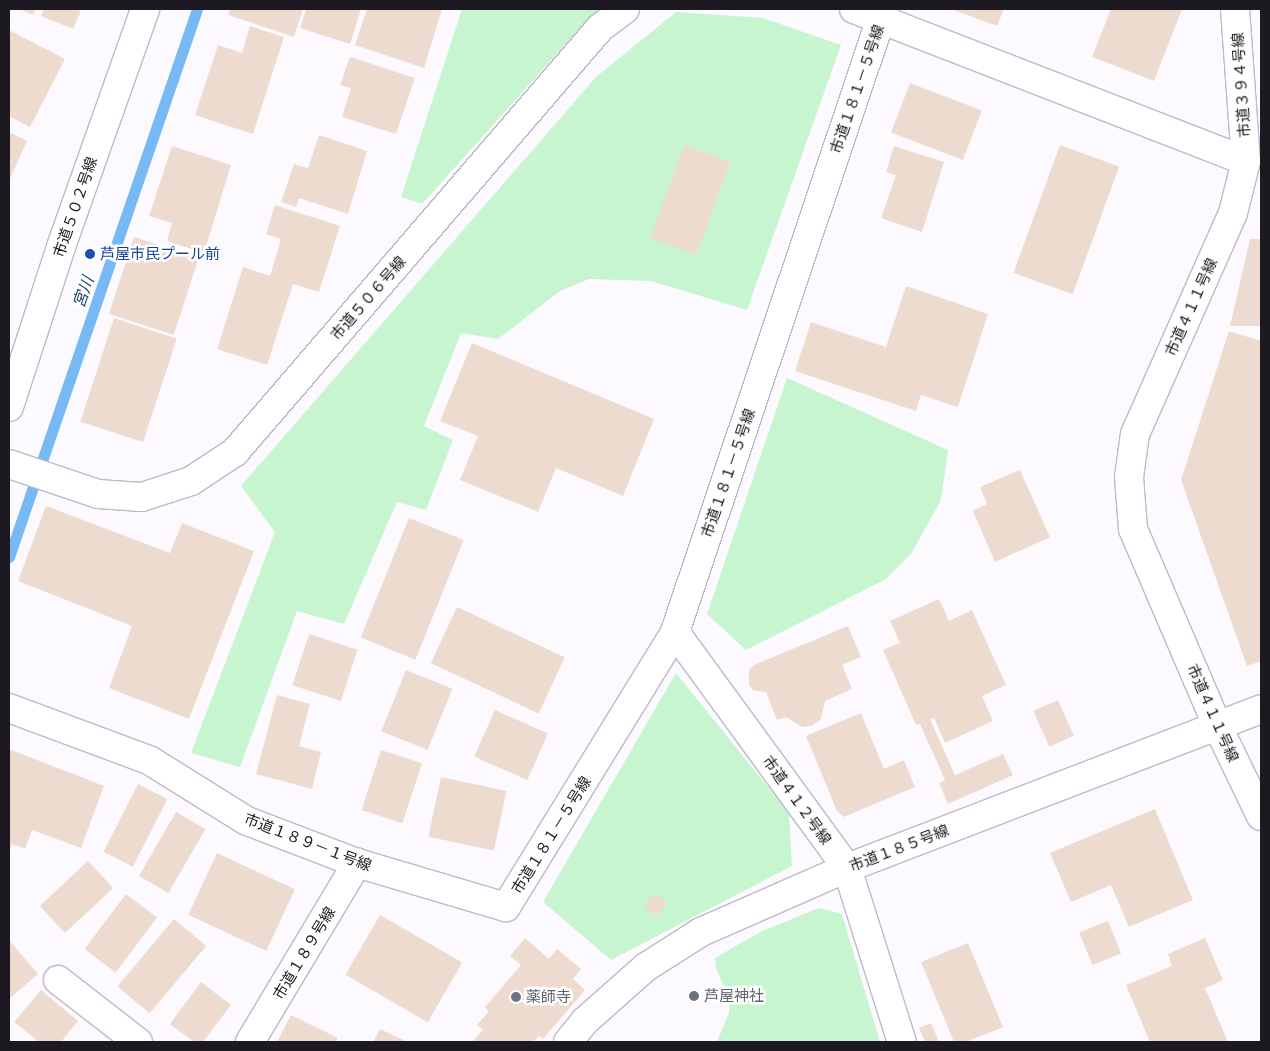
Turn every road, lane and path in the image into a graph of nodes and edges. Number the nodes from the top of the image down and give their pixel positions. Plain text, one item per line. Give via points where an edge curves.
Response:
1 (145, 9) edge
2 (625, 9) edge
3 (854, 9) edge
4 (1235, 9) edge
5 (882, 14) edge
6 (1246, 161) junction
7 (9, 407) edge
8 (11, 464) edge
9 (675, 632) junction
10 (9, 708) edge
11 (1261, 709) edge
12 (1217, 725) junction
13 (1261, 816) edge
14 (358, 863) junction
15 (847, 868) junction
16 (506, 907) joint
17 (58, 980) dead end
18 (138, 1042) edge
19 (250, 1042) edge
20 (568, 1042) edge
21 (902, 1042) edge

1 - 7 street, 市道５０２号線 via 62,244
2 - 8 street, 市道５０６号線 via 600,28 235,452 191,481 142,497 98,494
3 - 5 street
4 - 6 street, 市道３９４号線
5 - 6 street
5 - 9 street, 市道１８１－５号線
6 - 12 street, 市道４１１号線 via 1233,213 1135,434 1129,477 1133,529
9 - 15 street, 市道４１２号線
9 - 16 street, 市道１８１－５号線
10 - 14 street, 市道１８９－１号線 via 150,760 247,820
11 - 12 street, 市道１８５号線
12 - 13 street, 市道４１１号線
12 - 15 street, 市道１８５号線
14 - 16 street, 市道１８９－１号線
14 - 19 street, 市道１８９号線
15 - 20 street, 市道１８５号線 via 695,936 646,967 584,1022
15 - 21 street, 市道４１２号線
17 - 18 street

